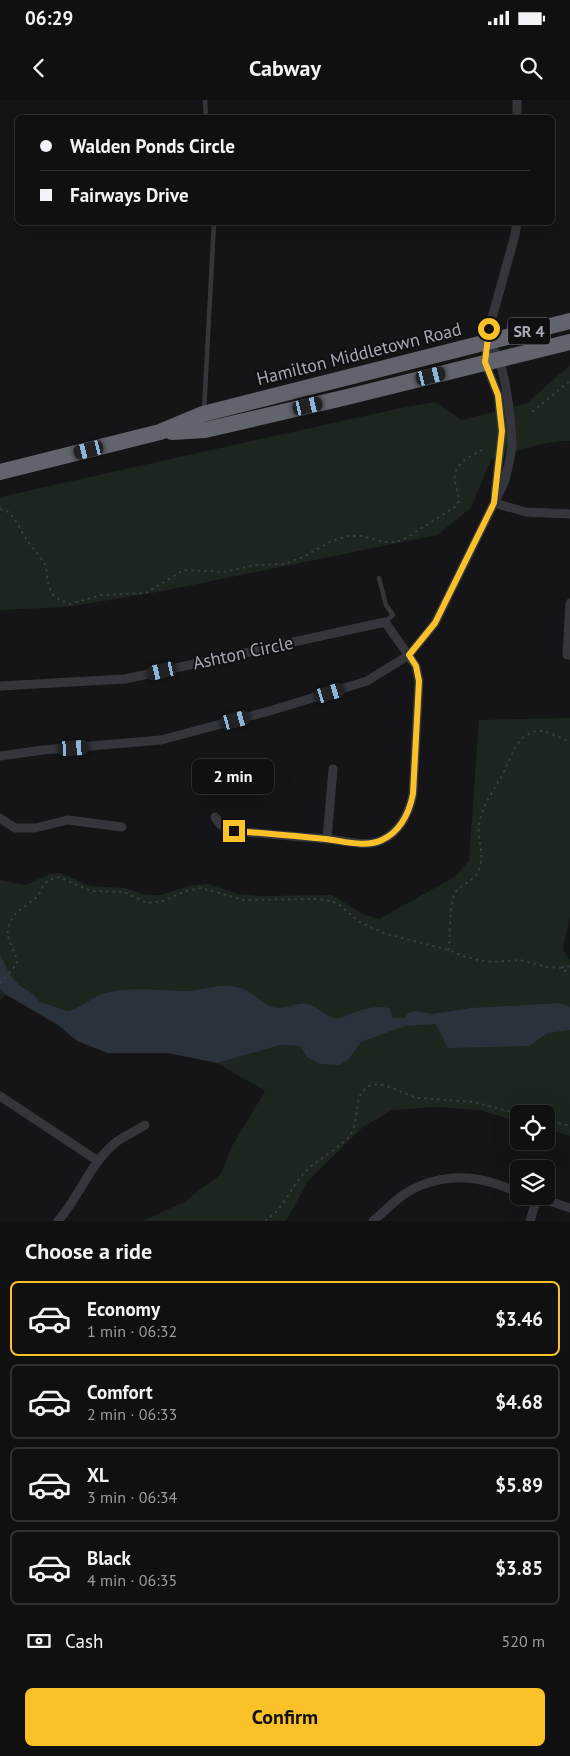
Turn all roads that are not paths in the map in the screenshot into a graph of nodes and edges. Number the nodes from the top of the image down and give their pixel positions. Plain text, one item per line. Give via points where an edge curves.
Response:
1 (205, 100) edge
2 (516, 100) edge
3 (206, 115) edge
4 (517, 115) edge
5 (214, 225) edge
6 (517, 225) edge
7 (570, 321) edge
8 (488, 342) junction
9 (570, 342) edge
10 (492, 361) junction
11 (203, 414) junction
12 (160, 432) junction
13 (0, 472) edge
14 (494, 503) junction
15 (570, 514) edge
16 (379, 578) dead end
17 (570, 603) edge
18 (384, 622) junction
19 (409, 655) junction
20 (570, 655) edge
21 (0, 686) edge
22 (0, 756) edge
23 (333, 769) dead end
24 (215, 817) dead end
25 (0, 818) edge
26 (122, 827) dead end
27 (327, 839) junction
28 (0, 1096) edge
29 (146, 1125) dead end
30 (98, 1161) junction
31 (510, 1189) edge
32 (555, 1203) edge
33 (533, 1205) edge
34 (570, 1208) edge
35 (58, 1221) edge
36 (373, 1221) edge
37 (530, 1221) edge

1 - 3 lane
2 - 4 street
5 - 11 lane
6 - 8 street
7 - 8 highway, Hamilton Middletown Road / SR 4
8 - 10 street
8 - 10 street
8 - 11 highway, Hamilton Middletown Road / SR 4
9 - 10 highway, Hamilton Middletown Road / SR 4
10 - 12 highway, Hamilton Middletown Road / SR 4 via 205,430
10 - 14 street via 502,431
10 - 14 street via 506,395 512,447 504,484
11 - 12 highway, Hamilton Middletown Road / SR 4
12 - 13 highway, Hamilton Middletown Road / SR 4
14 - 15 street via 526,512
14 - 19 street via 435,623
16 - 18 lane via 386,605 393,615
17 - 20 street via 567,655
18 - 19 street
18 - 21 street, Ashton Circle via 125,679
19 - 22 street via 367,681 161,740
19 - 27 street via 416,666 419,681 413,794 409,812 398,829 382,841 362,844
23 - 27 street
24 - 27 street via 221,825 234,831
25 - 26 street via 15,828 35,828 68,820
28 - 30 street
29 - 30 street via 116,1142
30 - 35 street
31 - 36 street via 460,1177 440,1180 419,1186 402,1196
32 - 34 street
33 - 37 street

